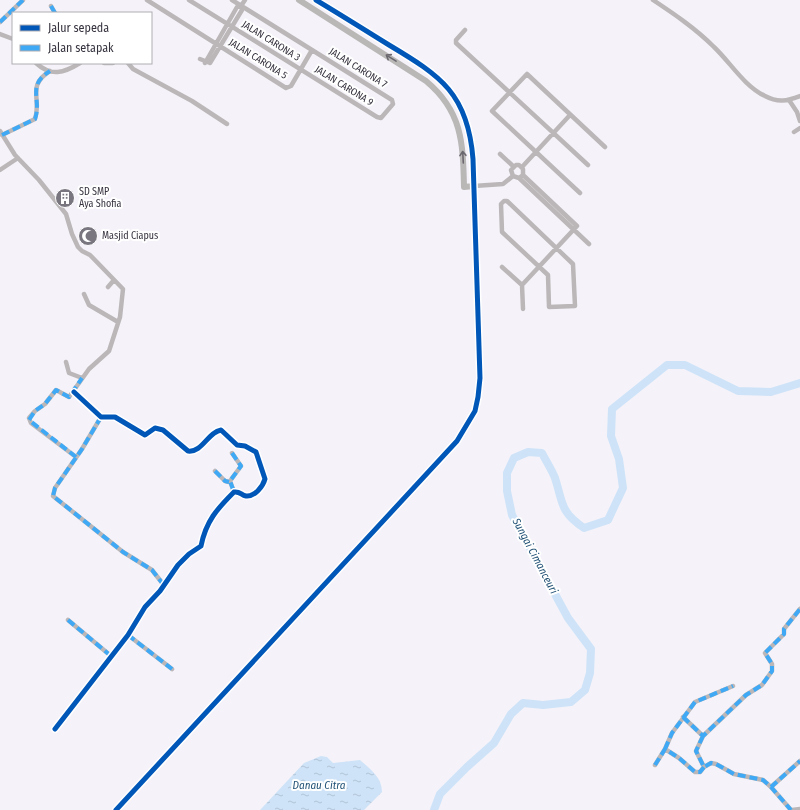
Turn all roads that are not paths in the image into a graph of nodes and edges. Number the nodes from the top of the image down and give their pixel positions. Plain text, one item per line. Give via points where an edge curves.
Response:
1 (24, 0) edge
2 (147, 0) edge
3 (189, 0) edge
4 (232, 0) edge
5 (245, 0) edge
6 (299, 0) edge
7 (316, 0) edge
8 (652, 0) edge
9 (51, 6) dead end
10 (242, 6) junction
11 (54, 12) edge
12 (0, 21) edge
13 (230, 25) junction
14 (465, 30) dead end
15 (0, 34) edge
16 (12, 39) edge
17 (218, 45) junction
18 (312, 50) junction
19 (200, 60) dead end
20 (38, 64) edge
21 (78, 64) edge
22 (129, 64) edge
23 (301, 70) junction
24 (50, 71) junction
25 (510, 92) junction
26 (800, 96) edge
27 (789, 100) junction
28 (570, 115) junction
29 (378, 118) joint
30 (800, 121) edge
31 (227, 124) dead end
32 (800, 128) edge
33 (794, 132) dead end
34 (1, 133) edge
35 (553, 133) junction
36 (605, 147) dead end
37 (536, 152) junction
38 (500, 154) dead end
39 (18, 158) junction
40 (588, 165) dead end
41 (513, 166) junction
42 (522, 167) junction
43 (0, 170) edge
44 (518, 176) junction
45 (474, 186) junction
46 (580, 193) dead end
47 (574, 230) junction
48 (589, 244) dead end
49 (556, 248) junction
50 (502, 267) dead end
51 (539, 267) junction
52 (114, 280) junction
53 (522, 285) junction
54 (108, 287) dead end
55 (84, 294) dead end
56 (523, 309) dead end
57 (118, 322) junction
58 (66, 362) dead end
59 (82, 378) junction
60 (74, 392) junction
61 (101, 416) junction
62 (232, 453) dead end
63 (76, 457) junction
64 (215, 470) dead end
65 (229, 482) junction
66 (234, 492) junction
67 (163, 584) junction
68 (800, 609) edge
69 (68, 620) dead end
70 (128, 635) junction
71 (111, 656) junction
72 (172, 669) dead end
73 (732, 686) dead end
74 (683, 718) junction
75 (55, 729) dead end
76 (703, 736) junction
77 (665, 749) junction
78 (800, 762) edge
79 (655, 765) dead end
80 (704, 767) junction
81 (771, 787) junction
82 (800, 809) edge
83 (116, 810) edge
84 (792, 810) edge

1 - 12 street
2 - 17 street, JALAN CARONA 5
3 - 13 street, JALAN CARONA 3
4 - 10 street, JALAN CARONA 7
5 - 10 street
45 -> 6 street via 464,186 463,149 458,126 446,101 436,90 426,80
7 - 45 street via 431,71 443,82 461,108 467,122 471,137
8 - 27 street via 692,27 760,93 774,100
9 - 11 street
10 - 13 street via 242,10
10 - 18 street, JALAN CARONA 7
13 - 17 street
13 - 23 street, JALAN CARONA 3
14 - 25 street via 456,43
15 - 16 street
17 - 19 street via 210,64
17 - 23 street, JALAN CARONA 5 via 286,88 291,86
18 - 23 street
18 - 29 street, JALAN CARONA 7 via 393,102 381,118
20 - 24 street
21 - 24 street via 58,73
22 - 31 street via 133,69 192,101
23 - 29 street, JALAN CARONA 9
24 - 34 street via 36,84 35,119
25 - 28 street via 527,74
25 - 35 street
25 - 37 street via 492,111
26 - 27 street
27 - 30 street via 796,109
28 - 35 street
28 - 36 street
32 - 33 street
34 - 39 street
35 - 37 street
35 - 40 street
37 - 42 street
37 - 46 street
38 - 41 street
39 - 43 street
39 - 52 street via 66,214 78,247 90,255
41 - 42 street
41 - 44 street via 511,173
42 - 44 street
44 - 45 street via 503,184
44 - 47 street
45 - 83 street via 480,378 475,410 462,435
47 - 48 street
47 - 49 street
49 - 51 street
49 - 51 street via 573,264 575,306 549,307 548,275
49 - 51 street via 507,201 501,204 502,232
50 - 53 street
51 - 53 street
52 - 54 street
52 - 57 street via 123,289
53 - 56 street
55 - 57 street via 89,306
57 - 59 street via 109,351
58 - 59 street via 69,373
59 - 60 street
60 - 61 street
60 - 63 street via 68,397 56,390 29,420
61 - 63 street
61 - 66 street via 115,417 145,435 155,428 163,430 191,452 221,430 237,445 256,452 264,474 264,483 250,496
62 - 65 street via 241,466
63 - 67 street via 55,488 54,498 88,522 123,552 152,570
64 - 65 street
65 - 66 street
66 - 67 street via 211,516 202,536 201,546 185,557
67 - 70 street
68 - 76 street via 784,629 781,638 765,653 772,664 772,671 762,685 746,695
69 - 71 street
70 - 71 street
70 - 72 street
71 - 75 street via 66,718
73 - 74 street via 698,700
74 - 76 street
74 - 77 street
76 - 80 street via 696,752
77 - 79 street
77 - 80 street via 695,772 700,772
78 - 81 street
80 - 81 street via 711,763 716,764 734,774 763,780
81 - 84 street
82 - 84 street

